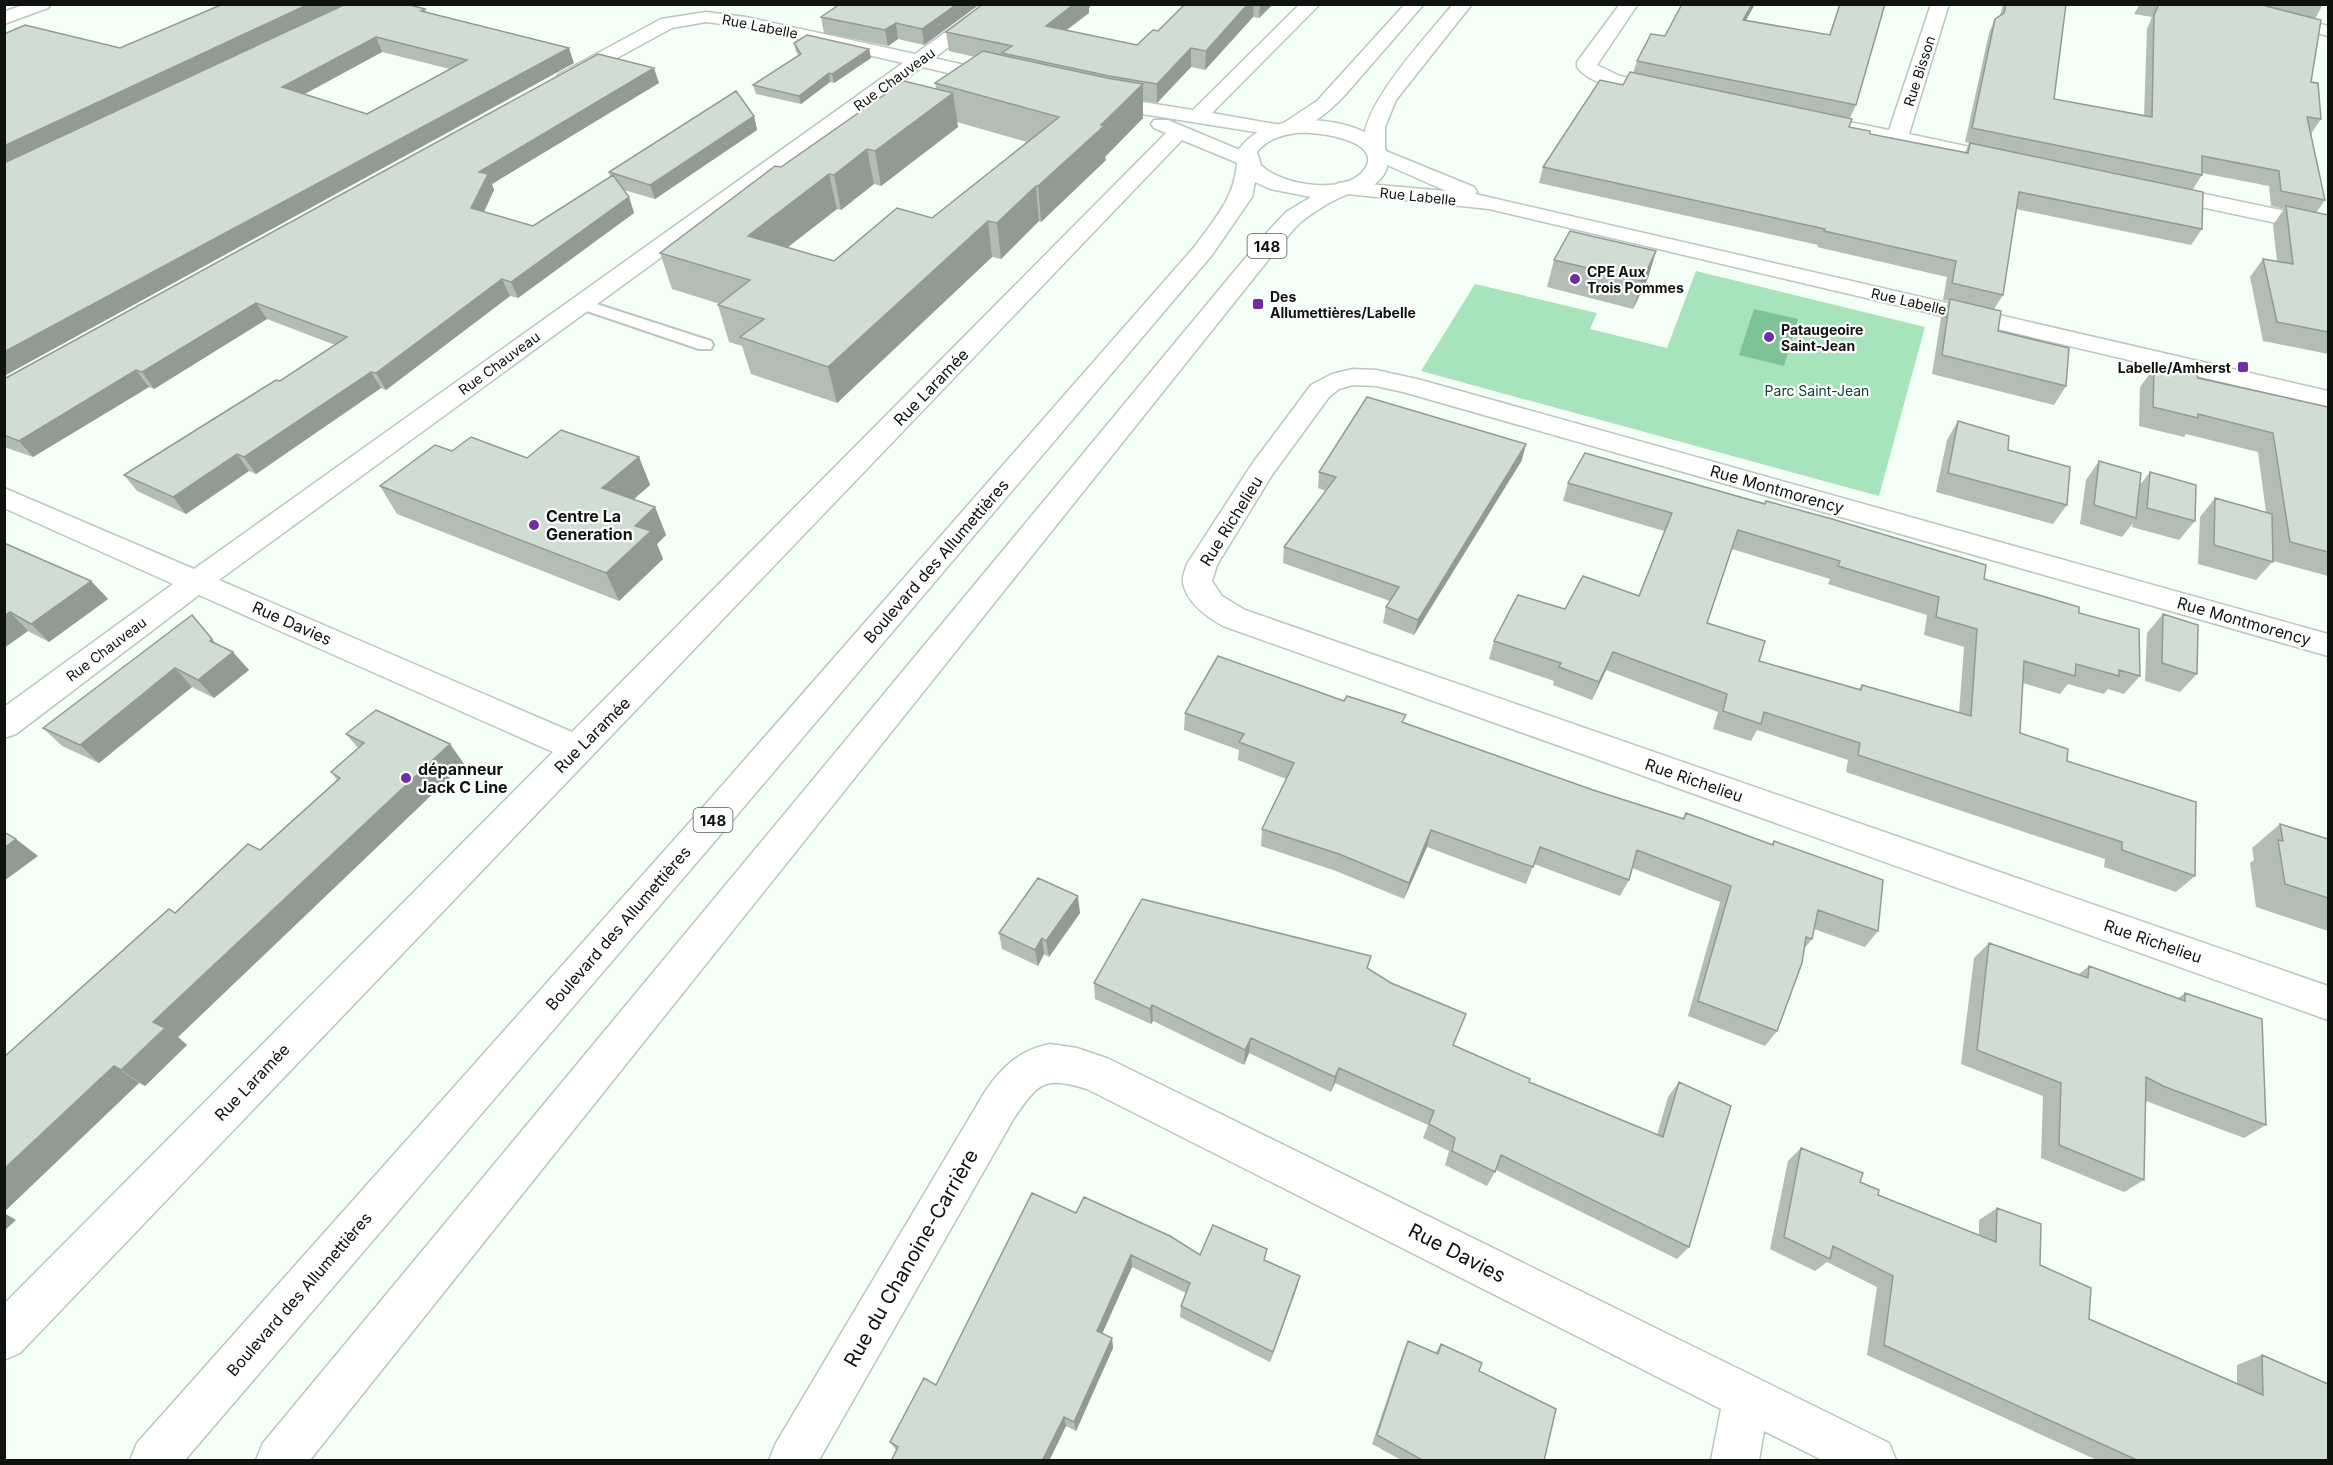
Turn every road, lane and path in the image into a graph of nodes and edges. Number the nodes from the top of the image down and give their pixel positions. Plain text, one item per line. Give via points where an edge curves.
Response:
1 (42, 4) edge
2 (997, 4) edge
3 (1311, 4) edge
4 (1393, 4) edge
5 (1415, 4) edge
6 (1463, 4) edge
7 (1474, 4) edge
8 (1629, 4) edge
9 (1940, 4) edge
10 (2226, 4) edge
11 (2290, 4) edge
12 (2328, 14) edge
13 (4, 19) edge
14 (2328, 31) edge
15 (1439, 34) junction
16 (920, 60) junction
17 (1358, 69) junction
18 (1018, 83) edge
19 (545, 90) edge
20 (1687, 94) edge
21 (1075, 96) edge
22 (1804, 118) edge
23 (1188, 125) junction
24 (1284, 129) junction
25 (1898, 138) junction
26 (1376, 152) junction
27 (1248, 162) junction
28 (2030, 165) edge
29 (2134, 186) edge
30 (1342, 189) junction
31 (1489, 202) junction
32 (2328, 226) edge
33 (581, 304) junction
34 (705, 345) dead end
35 (2328, 399) edge
36 (1262, 470) joint
37 (4, 497) edge
38 (197, 581) junction
39 (2328, 645) edge
40 (4, 725) edge
41 (579, 748) junction
42 (2328, 1003) edge
43 (1038, 1064) joint
44 (4, 1337) edge
45 (1746, 1398) junction
46 (154, 1461) edge
47 (280, 1461) edge
48 (793, 1461) edge
49 (1735, 1461) edge
50 (1872, 1461) edge

1 - 13 main road
2 - 16 main road, Rue Chauveau
3 - 23 main road, Rue Laramée
4 - 17 main road
5 - 17 main road
6 - 15 main road
7 - 15 main road
8 - 20 main road via 1587,62 1587,68 1593,74
9 - 25 main road, Rue Bisson
10 - 14 main road
11 - 12 main road
15 - 26 main road via 1387,99 1375,127
16 - 18 main road, Rue Labelle
16 - 19 main road, Rue Labelle via 746,22 691,18 666,23
16 - 33 main road, Rue Chauveau
17 - 24 main road via 1324,105
21 - 23 main road
22 - 25 main road
23 - 24 main road
23 - 27 main road
23 - 41 main road, Rue Laramée
24 - 26 main road, Rue Labelle via 1306,126 1341,130 1368,143
24 - 27 main road via 1251,145
25 - 28 main road
26 - 30 main road via 1378,164 1370,177
26 - 31 main road, Rue Labelle
27 - 30 main road, Rue Labelle via 1257,175 1283,187 1316,192
27 - 46 main road, Boulevard des Allumettières / 148 via 1241,197 1204,250
29 - 32 main road
30 - 31 main road, Rue Labelle
30 - 47 main road, 148 via 1294,217 1269,244
31 - 35 main road, Rue Labelle
33 - 34 lane
33 - 38 main road, Rue Chauveau
36 - 39 main road, Rue Montmorency via 1329,384 1353,376 1371,377
36 - 42 main road, Rue Richelieu via 1202,564 1197,581 1207,600 1234,618
37 - 38 main road, Rue Davies
38 - 40 main road, Rue Chauveau
38 - 41 main road, Rue Davies
41 - 44 main road, Rue Laramée
43 - 45 main road, Rue Davies via 1071,1065 1095,1072
43 - 48 main road, Rue du Chanoine-Carrière via 1016,1079 1005,1096
45 - 49 main road
45 - 50 main road, Rue Davies

